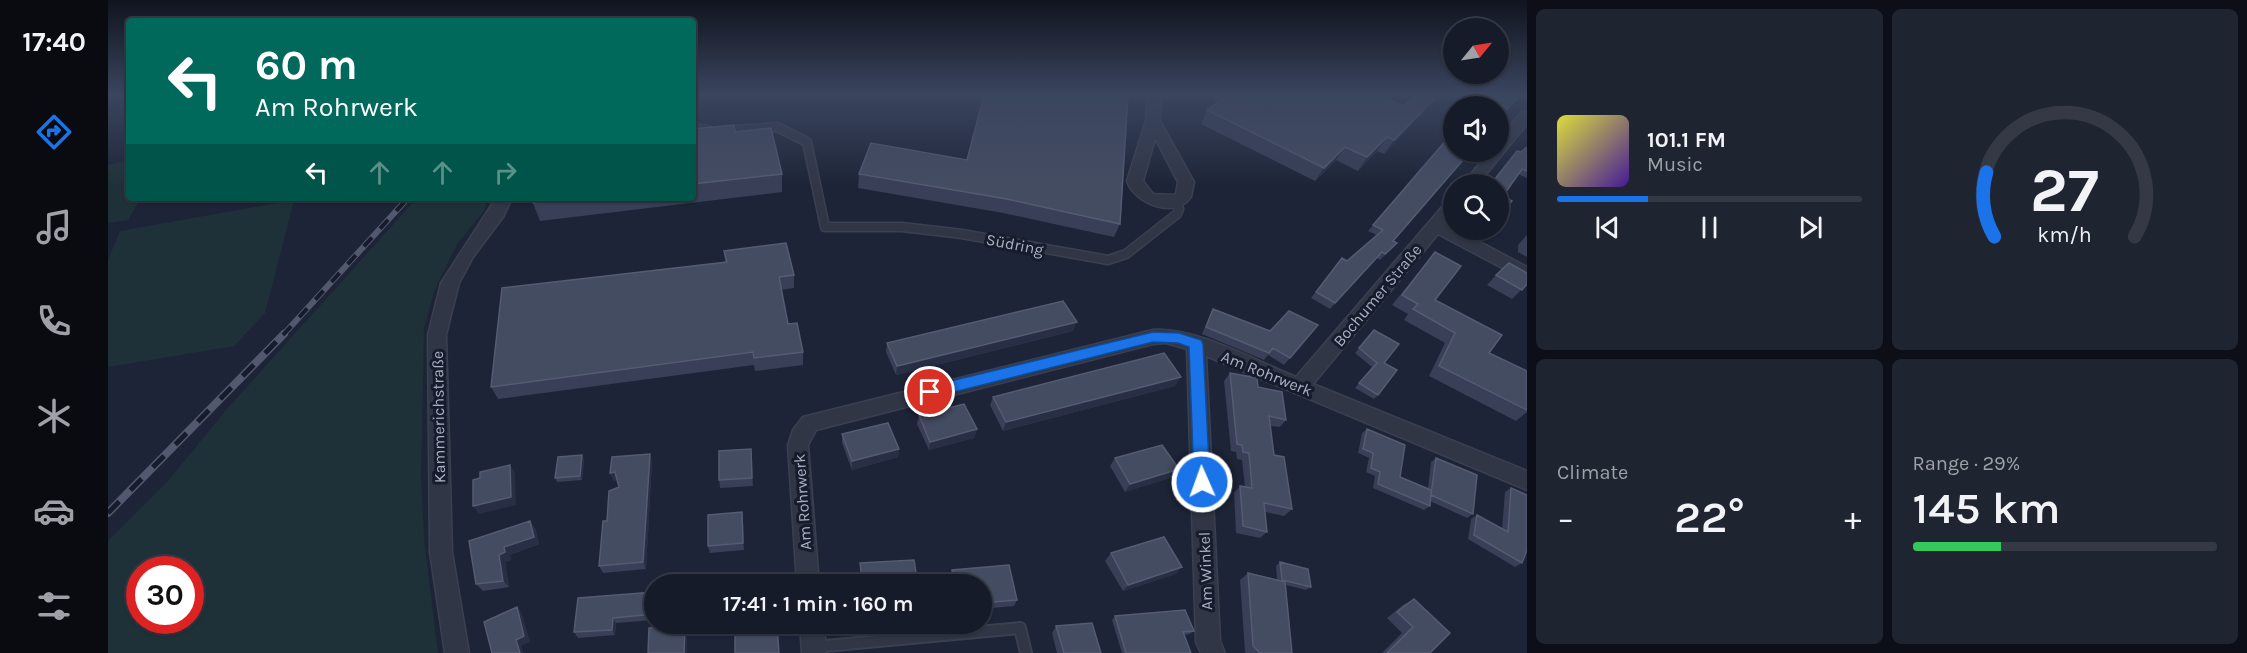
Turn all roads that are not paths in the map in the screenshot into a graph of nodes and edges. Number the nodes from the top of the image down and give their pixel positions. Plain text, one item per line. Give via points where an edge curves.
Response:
1 (767, 125) edge
2 (773, 125) edge
3 (1152, 125) edge
4 (1155, 125) edge
5 (696, 128) edge
6 (1488, 162) edge
7 (1478, 174) edge
8 (503, 201) edge
9 (1176, 201) junction
10 (1443, 217) edge
11 (1436, 225) junction
12 (1527, 276) edge
13 (1196, 344) junction
14 (1300, 386) junction
15 (1527, 482) edge
16 (807, 574) edge
17 (813, 641) edge
18 (457, 653) edge
19 (1026, 653) edge
20 (1213, 653) edge

1 - 5 lane, Südring via 716,132
2 - 9 lane, Südring via 792,130 807,142 825,227 890,226 952,232 1108,260 1126,254 1177,214
3 - 9 street via 1136,187 1148,198
4 - 9 street, Südring via 1186,182 1183,197
6 - 7 street
8 - 18 street, Kammerichstraße via 450,283 437,335 441,552
10 - 11 street, Bochumer Straße
11 - 12 street
11 - 14 street, Bochumer Straße
13 - 14 street, Am Rohrwerk
13 - 16 street, Am Rohrwerk via 1166,336 1153,337 810,423 798,445
13 - 20 street, Am Winkel via 1208,642
14 - 15 street, Am Rohrwerk
17 - 19 lane via 1020,628

